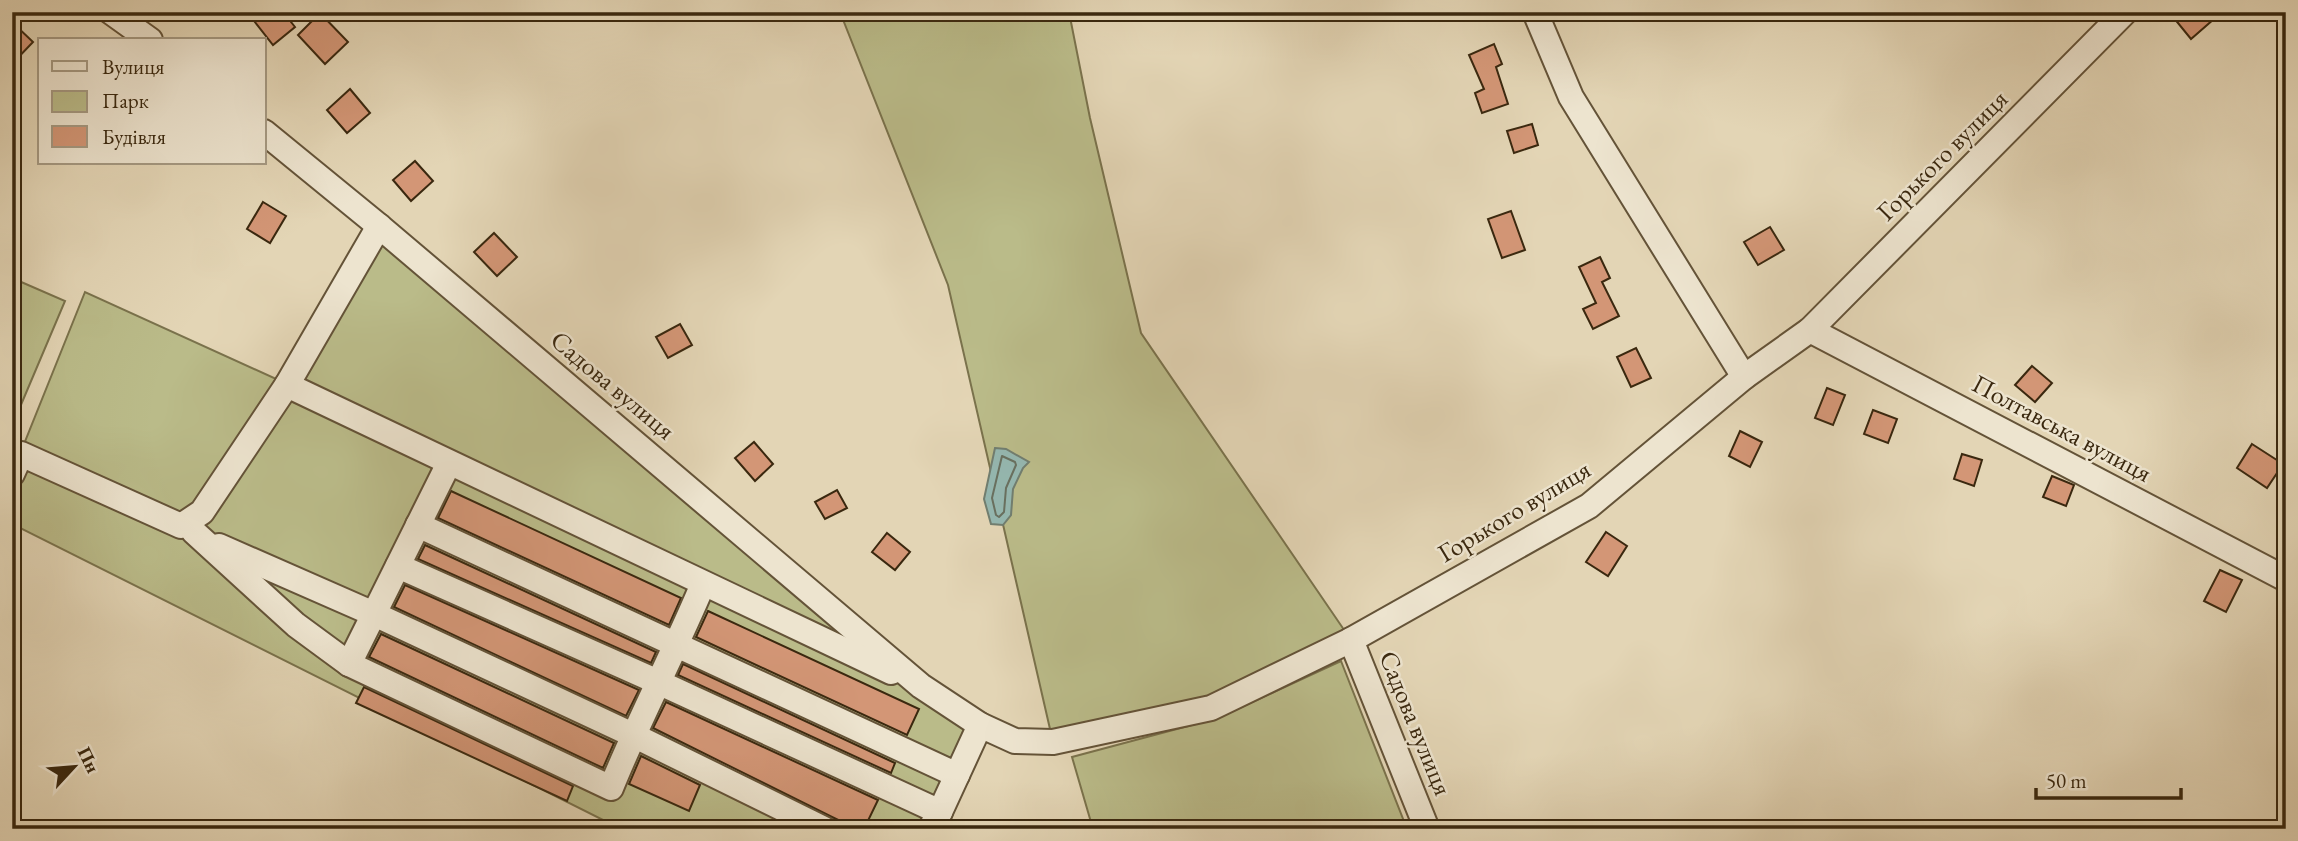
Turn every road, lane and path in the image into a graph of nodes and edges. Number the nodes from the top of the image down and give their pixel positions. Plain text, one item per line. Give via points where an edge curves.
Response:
1 (111, 12) edge
2 (1535, 12) edge
3 (2125, 12) edge
4 (147, 38) edge
5 (266, 134) edge
6 (379, 226) junction
7 (1810, 330) junction
8 (1744, 377) junction
9 (287, 384) junction
10 (449, 463) junction
11 (12, 474) edge
12 (418, 525) junction
13 (187, 529) junction
14 (398, 566) junction
15 (2286, 579) edge
16 (703, 584) junction
17 (374, 614) junction
18 (1351, 640) junction
19 (677, 645) junction
20 (349, 664) junction
21 (658, 682) junction
22 (921, 686) junction
23 (980, 725) junction
24 (633, 735) junction
25 (957, 775) junction
26 (935, 821) edge
27 (824, 829) edge
28 (1427, 829) edge

1 - 4 street
2 - 8 street via 1571,97
3 - 7 street, Горького вулиця
5 - 6 street, Садова вулиця
6 - 9 street
6 - 22 street, Садова вулиця
7 - 8 street, Горького вулиця
7 - 15 street, Полтавська вулиця
8 - 18 street, Горького вулиця via 1589,506
9 - 10 street
9 - 13 street
10 - 12 street
10 - 16 street
11 - 13 street via 21,454
12 - 14 street
12 - 19 street
13 - 17 street
13 - 20 street via 296,625
14 - 17 street
14 - 21 street
16 - 19 street
16 - 22 street
17 - 20 street
17 - 24 street
18 - 23 street, Горького вулиця via 1211,708 1053,742 1015,741
18 - 28 street, Садова вулиця
19 - 21 street
19 - 25 street
20 - 24 street via 611,789
21 - 24 street
21 - 26 street
22 - 23 street, Горького вулиця
23 - 25 street
24 - 27 street
25 - 26 street

